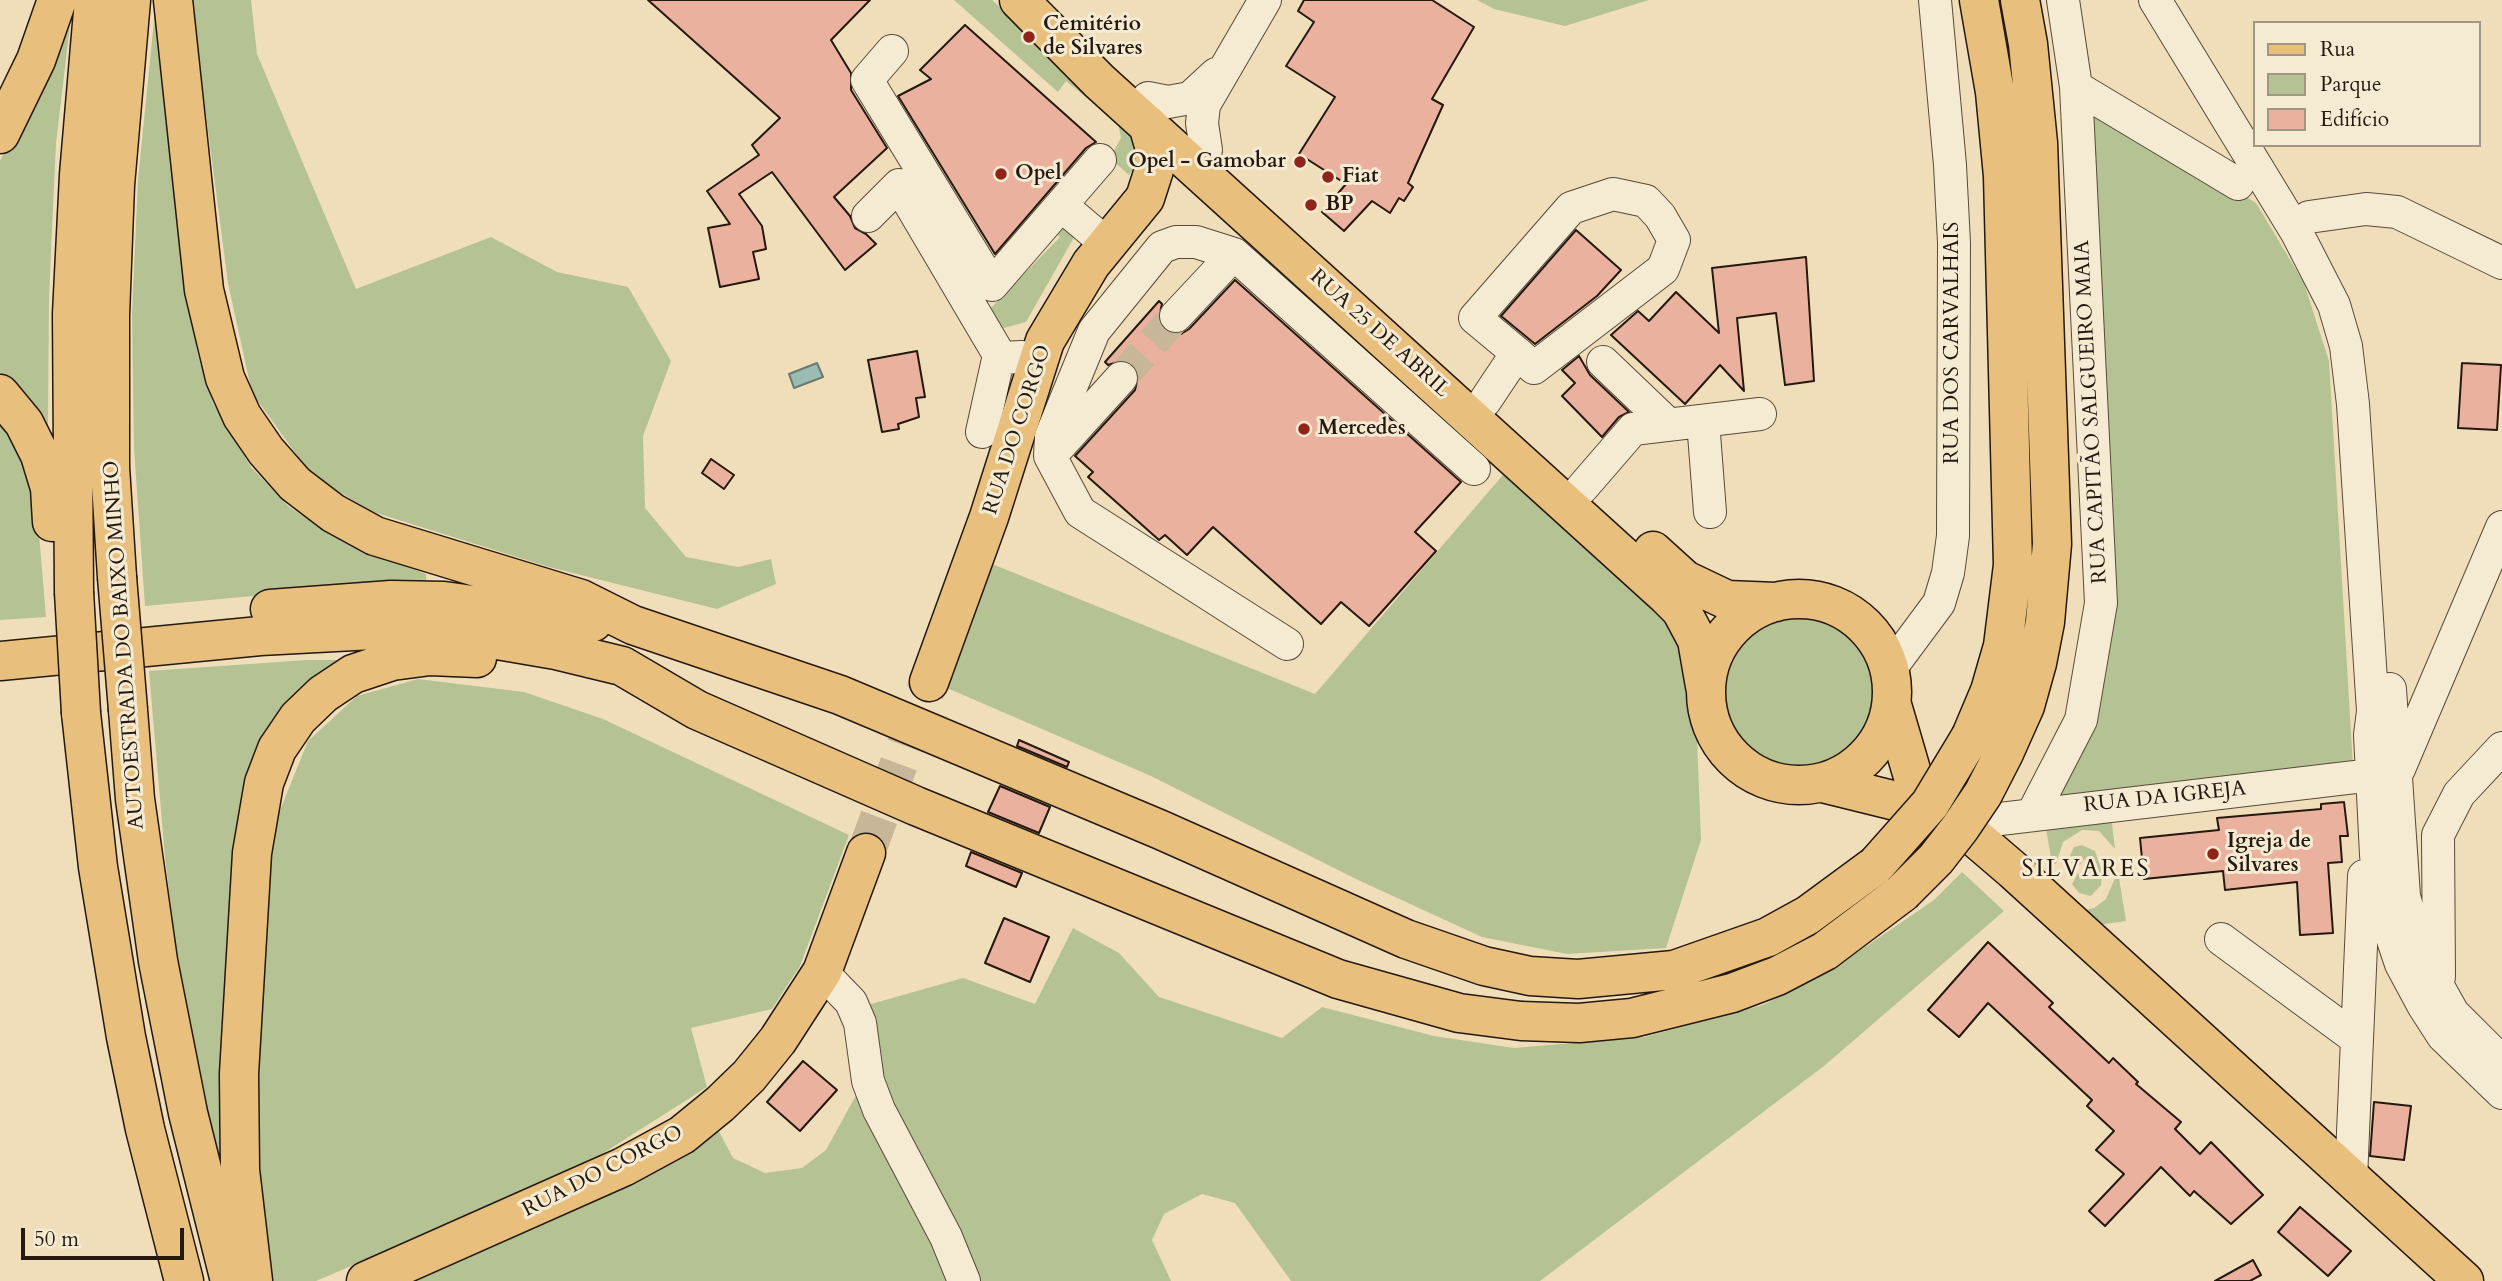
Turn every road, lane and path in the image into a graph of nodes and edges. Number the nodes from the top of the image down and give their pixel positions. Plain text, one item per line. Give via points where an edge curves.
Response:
1 (57, 0) edge
2 (94, 0) edge
3 (131, 0) edge
4 (173, 0) edge
5 (1019, 0) edge
6 (1046, 0) edge
7 (1265, 0) edge
8 (1935, 0) edge
9 (1979, 0) edge
10 (2020, 0) edge
11 (2063, 0) edge
12 (2155, 0) edge
13 (2178, 0) edge
14 (892, 51) dead end
15 (1222, 68) junction
16 (2076, 87) junction
17 (1148, 111) junction
18 (2254, 126) edge
19 (0, 134) edge
20 (2267, 147) edge
21 (1100, 160) dead end
22 (1210, 168) junction
23 (2238, 184) dead end
24 (1145, 198) junction
25 (1062, 206) junction
26 (868, 216) dead end
27 (2309, 217) junction
28 (1110, 241) junction
29 (1234, 254) junction
30 (2502, 263) edge
31 (1146, 266) junction
32 (1176, 316) tunnel mouth
33 (1045, 341) junction
34 (1517, 353) junction
35 (1002, 358) junction
36 (1603, 362) dead end
37 (1121, 378) tunnel mouth
38 (0, 394) edge
39 (1485, 401) junction
40 (1759, 414) dead end
41 (1703, 421) junction
42 (1669, 425) junction
43 (982, 432) dead end
44 (1051, 456) junction
45 (1474, 469) dead end
46 (1582, 488) junction
47 (1710, 512) dead end
48 (2502, 527) edge
49 (74, 592) junction
50 (1776, 602) junction
51 (633, 625) junction
52 (0, 635) edge
53 (1287, 644) dead end
54 (0, 661) edge
55 (929, 682) tunnel mouth
56 (1705, 686) junction
57 (1891, 687) junction
58 (697, 710) junction
59 (2502, 748) edge
60 (2384, 776) junction
61 (1823, 783) junction
62 (2033, 813) junction
63 (1958, 824) junction
64 (2374, 832) junction
65 (866, 853) tunnel mouth
66 (2221, 939) dead end
67 (822, 972) junction
68 (2439, 989) junction
69 (2357, 1039) junction
70 (2502, 1062) edge
71 (2502, 1093) edge
72 (2351, 1179) junction
73 (184, 1281) edge
74 (230, 1281) edge
75 (253, 1281) edge
76 (366, 1281) edge
77 (964, 1281) edge
78 (2437, 1281) edge
79 (2464, 1281) edge

1 - 19 main road via 36,60
2 - 49 main road, AUTOESTRADA DO BAIXO MINHO via 72,302
3 - 74 main road, AUTOESTRADA DO BAIXO MINHO, bridge via 110,315 110,467 117,577 136,811 158,961 188,1113
4 - 51 main road via 204,290 213,335 242,416 266,451 295,484 375,537 581,599
5 - 17 main road, RUA 25 DE ABRIL
6 - 17 main road, RUA 25 DE ABRIL
7 - 15 street
8 - 57 street, RUA DOS CARVALHAIS via 1954,243 1953,536 1939,603
9 - 51 main road, bridge via 2003,176 2014,539 2003,646 1971,736 1930,804 1875,865 1808,915 1768,937 1674,970 1578,979 1530,976 1442,954 1149,824 840,695
10 - 58 main road, bridge via 2038,143 2052,544 2037,663 2025,706 2004,753 1960,828 1902,892 1825,951 1777,976 1676,1009 1632,1018 1579,1023 1459,1013 1338,979 1258,948
11 - 16 street, RUA CAPITÃO SALGUEIRO MAIA
12 - 60 street via 2297,233 2333,305 2346,346 2373,711
13 - 18 street
14 - 25 street via 866,79 992,285
15 - 17 street via 1190,98
15 - 22 street via 1204,105 1202,124
16 - 23 street
16 - 62 street, RUA CAPITÃO SALGUEIRO MAIA via 2101,603 2081,720
17 - 22 main road, RUA 25 DE ABRIL
17 - 24 main road, RUA DO CORGO via 1155,149
20 - 27 street
21 - 25 street
22 - 24 main road via 1192,181
22 - 39 main road, RUA 25 DE ABRIL
22 - 56 main road, RUA 25 DE ABRIL via 1681,610 1698,640
24 - 28 main road, RUA DO CORGO
25 - 28 street
26 - 35 street via 899,185
27 - 30 street via 2366,209 2396,212
27 - 60 street via 2354,305 2372,383
28 - 31 street
28 - 33 main road, RUA DO CORGO via 1084,274
29 - 31 street via 1196,242 1176,242 1162,247
29 - 32 street
29 - 45 street
31 - 44 street via 1094,331 1051,436
33 - 35 street via 1033,354
33 - 55 main road, RUA DO CORGO via 989,517
34 - 34 street via 1475,318 1571,208 1613,194 1646,201 1674,240 1663,269 1534,368
34 - 39 street
35 - 43 street via 993,376
36 - 42 street
37 - 44 street
38 - 49 main road via 24,423 40,455 50,488 55,562
39 - 46 main road, RUA 25 DE ABRIL
40 - 41 street
41 - 42 street
41 - 47 street
42 - 46 street via 1633,429
44 - 53 street via 1080,512
46 - 50 main road, RUA 25 DE ABRIL via 1685,580 1727,600
48 - 60 street
49 - 73 main road, AUTOESTRADA DO BAIXO MINHO, bridge via 80,713 98,867 145,1129
50 - 56 main road via 1749,613 1727,632 1712,658
50 - 57 main road via 1805,598 1834,605 1859,620 1879,642
51 - 52 main road via 444,601 391,600
54 - 58 main road via 260,636 439,630 622,666
56 - 61 main road via 1708,715 1720,742 1739,764 1765,779 1793,786
57 - 61 main road via 1885,732 1869,755 1848,772
57 - 63 main road via 1916,787
58 - 75 main road via 509,662 430,656 392,661 353,674 298,718 277,749 264,783 252,853 239,1126 243,1213
59 - 68 street via 2459,794 2438,835
60 - 62 street, RUA DA IGREJA
60 - 64 street
60 - 68 street via 2404,896 2420,954
61 - 78 main road via 1900,802 2026,907
62 - 63 street, RUA DA IGREJA
63 - 72 main road
64 - 69 street via 2365,843
64 - 71 street via 2382,907 2401,964 2443,1036
65 - 67 main road, RUA DO CORGO
66 - 69 street
67 - 76 main road, RUA DO CORGO via 749,1076 682,1135 554,1200
67 - 77 street via 851,1002 879,1110
68 - 70 street via 2453,1013
69 - 72 street
72 - 79 main road

